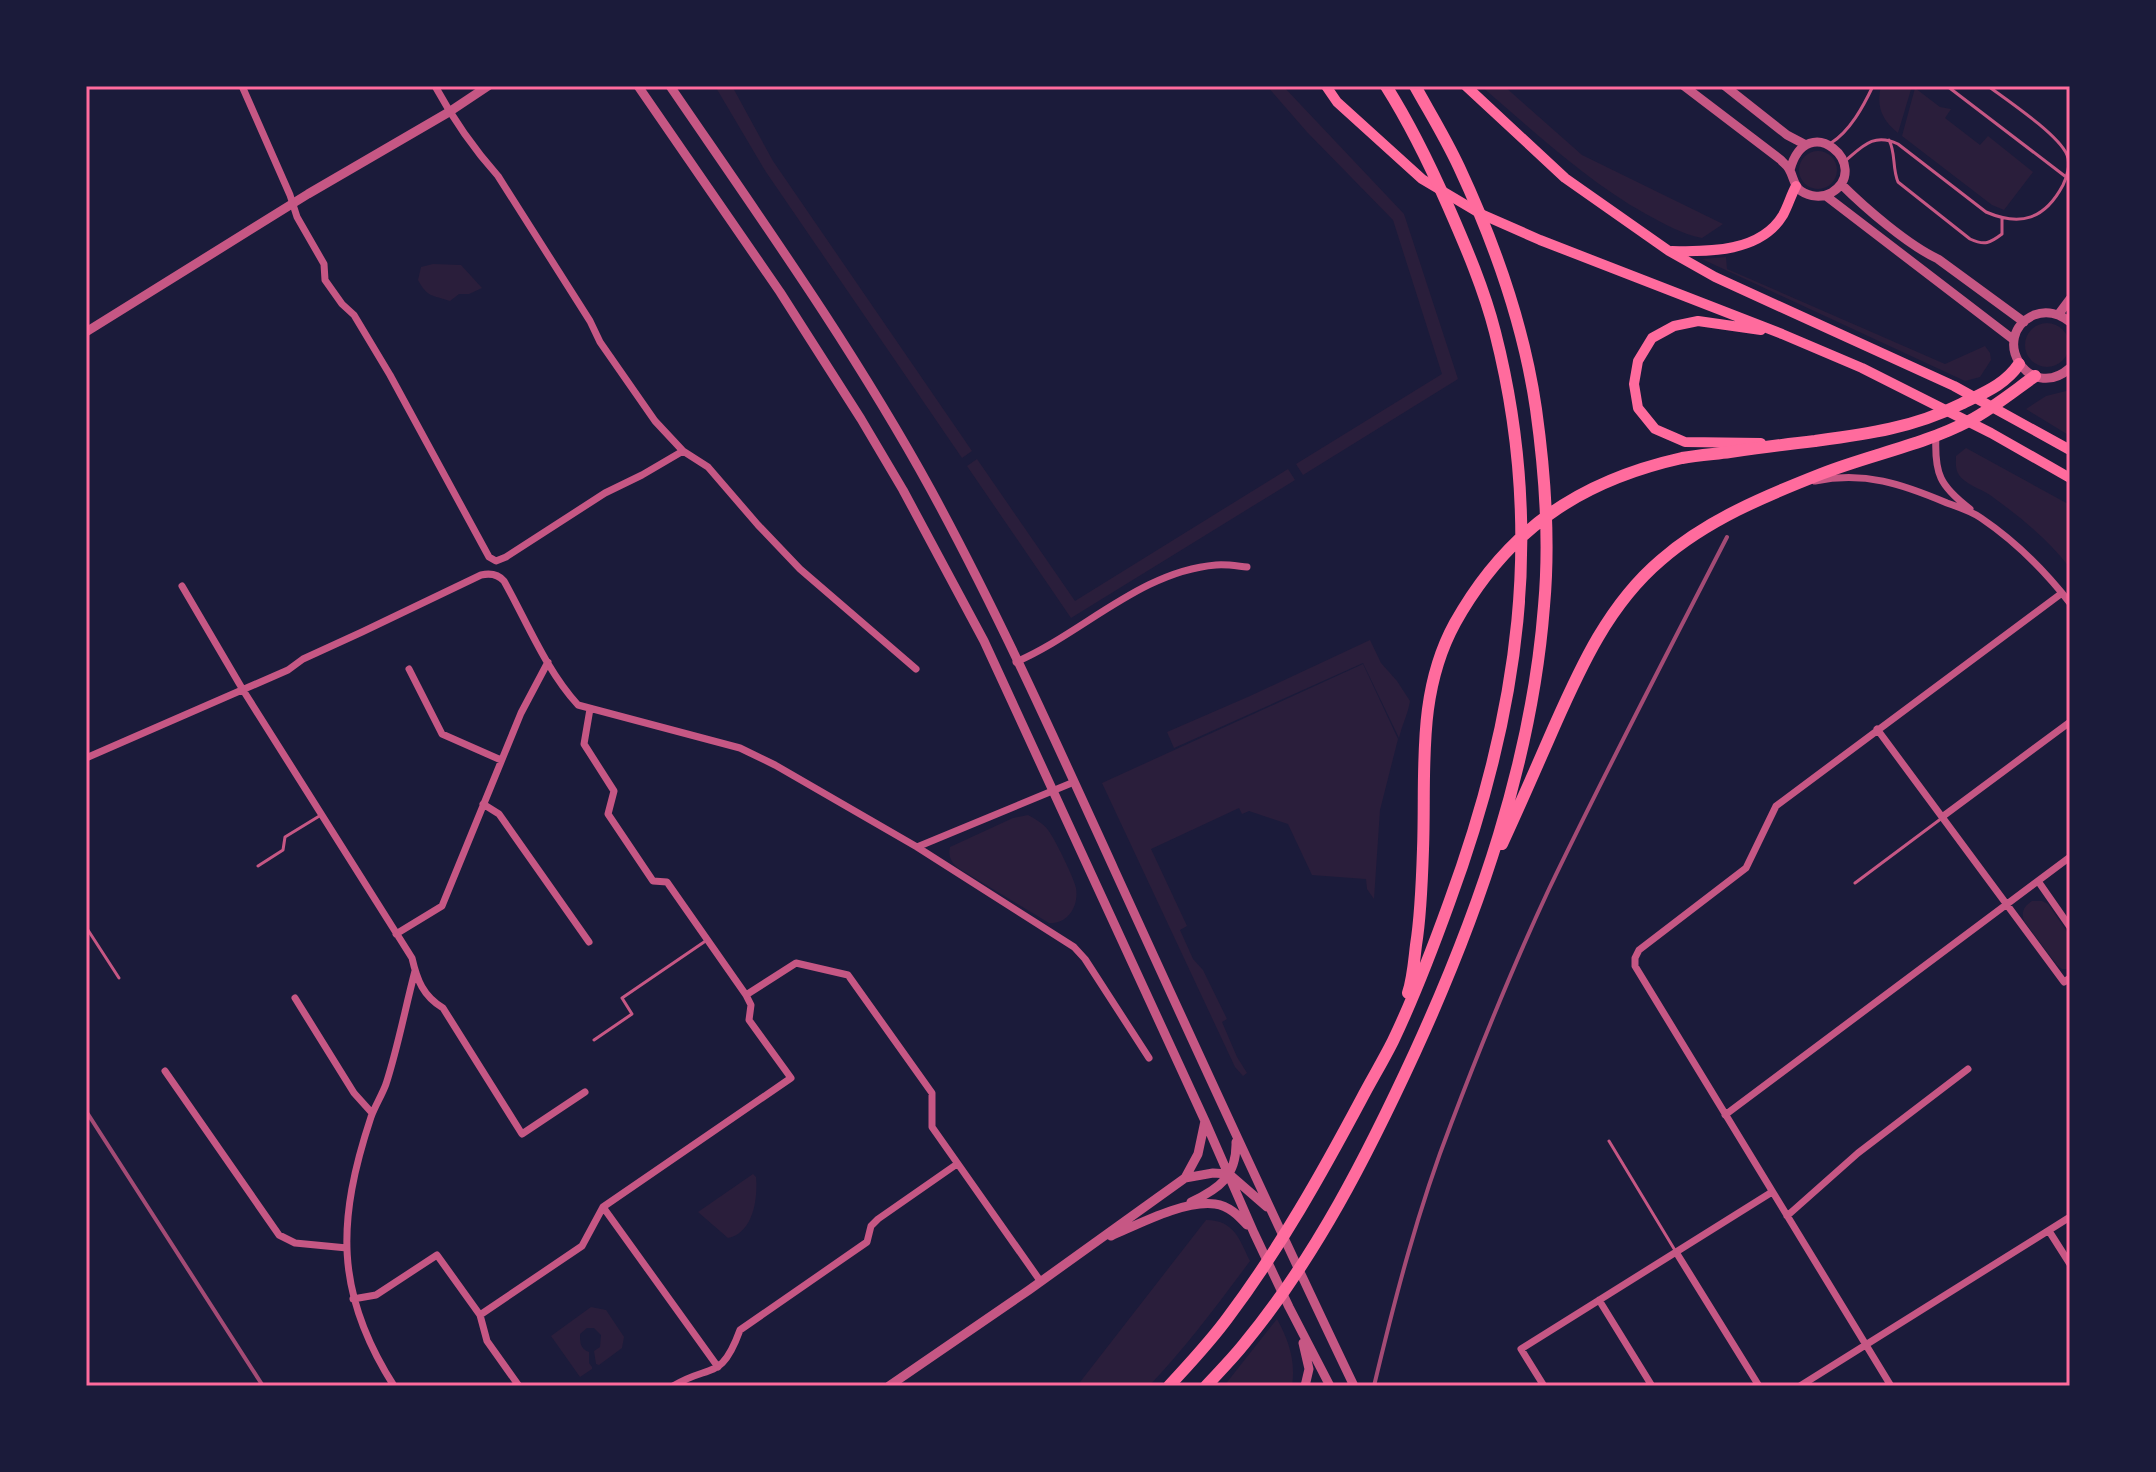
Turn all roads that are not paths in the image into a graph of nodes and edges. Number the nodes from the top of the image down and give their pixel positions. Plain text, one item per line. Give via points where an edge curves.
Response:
1 (242, 86) edge
2 (435, 86) edge
3 (488, 86) edge
4 (638, 86) edge
5 (670, 86) edge
6 (1326, 86) edge
7 (1386, 86) edge
8 (1415, 86) edge
9 (1466, 86) edge
10 (1684, 86) edge
11 (1725, 86) edge
12 (1873, 86) edge
13 (1947, 86) edge
14 (1988, 86) edge
15 (449, 112) junction
16 (1889, 140) junction
17 (1806, 145) junction
18 (1829, 145) junction
19 (1844, 162) junction
20 (1790, 170) junction
21 (2068, 179) edge
22 (1841, 184) junction
23 (1796, 186) junction
24 (1826, 196) junction
25 (292, 204) junction
26 (2002, 219) junction
27 (1669, 251) junction
28 (2070, 299) edge
29 (2058, 315) junction
30 (2024, 322) junction
31 (2070, 322) edge
32 (86, 332) edge
33 (1782, 334) junction
34 (2014, 340) junction
35 (2019, 364) junction
36 (2069, 371) edge
37 (2035, 376) junction
38 (1936, 435) junction
39 (1811, 441) junction
40 (2070, 450) edge
41 (683, 451) junction
42 (2070, 478) edge
43 (1771, 494) junction
44 (1978, 515) junction
45 (1247, 567) dead end
46 (182, 586) dead end
47 (2062, 593) junction
48 (2070, 603) edge
49 (548, 662) junction
50 (1016, 662) junction
51 (409, 669) dead end
52 (916, 669) dead end
53 (243, 690) junction
54 (590, 709) junction
55 (2070, 722) edge
56 (1877, 729) junction
57 (86, 758) edge
58 (501, 760) junction
59 (1074, 782) junction
60 (1052, 790) junction
61 (483, 804) junction
62 (321, 815) junction
63 (1942, 817) junction
64 (917, 847) junction
65 (2070, 857) edge
66 (258, 866) dead end
67 (2038, 881) junction
68 (1855, 883) dead end
69 (1481, 890) junction
70 (2007, 903) junction
71 (86, 927) edge
72 (2070, 927) edge
73 (396, 934) junction
74 (707, 940) junction
75 (589, 942) dead end
76 (415, 971) junction
77 (119, 978) dead end
78 (2070, 978) edge
79 (746, 995) junction
80 (295, 998) dead end
81 (594, 1040) dead end
82 (1393, 1042) junction
83 (1149, 1058) dead end
84 (1968, 1069) dead end
85 (165, 1071) dead end
86 (585, 1092) dead end
87 (372, 1113) junction
88 (1725, 1115) junction
89 (1205, 1121) junction
90 (1236, 1135) junction
91 (1609, 1141) dead end
92 (957, 1164) junction
93 (1229, 1174) junction
94 (1185, 1178) junction
95 (1772, 1192) junction
96 (603, 1207) junction
97 (1178, 1209) junction
98 (1270, 1209) junction
99 (1787, 1216) junction
100 (2070, 1217) edge
101 (2049, 1231) junction
102 (1254, 1233) junction
103 (1099, 1241) junction
104 (347, 1248) junction
105 (1676, 1252) junction
106 (2070, 1264) edge
107 (1041, 1282) junction
108 (353, 1299) junction
109 (1599, 1300) junction
110 (480, 1315) junction
111 (1299, 1328) junction
112 (1867, 1345) junction
113 (718, 1367) junction
114 (394, 1386) edge
115 (519, 1386) edge
116 (673, 1386) edge
117 (889, 1386) edge
118 (1169, 1386) edge
119 (1206, 1386) edge
120 (1305, 1386) edge
121 (1330, 1386) edge
122 (1354, 1386) edge
123 (1544, 1386) edge
124 (1652, 1386) edge
125 (1759, 1386) edge
126 (1800, 1386) edge
127 (1891, 1386) edge

1 - 25 street
2 - 15 street
3 - 15 street
4 - 60 street via 818,350 896,478 989,651
5 - 50 street via 867,377 970,563
6 - 33 main road via 1422,179 1481,214
7 - 82 highway via 1435,175 1469,252 1494,328 1515,436 1522,552 1514,659 1488,786 1442,924
8 - 69 highway via 1458,165 1495,250 1536,406 1544,480 1545,604 1539,659 1509,798
9 - 27 main road via 1565,178
10 - 20 street
11 - 17 street
12 - 18 lane via 1843,136
13 - 21 lane
14 - 21 lane via 2055,139 2067,155
15 - 25 street
15 - 41 street via 498,176 600,342 655,421
16 - 19 lane via 1868,142
16 - 26 lane
16 - 26 lane via 1898,182 1970,239 1990,243 2002,234
17 - 18 street
17 - 20 street via 1794,155
18 - 19 street
19 - 22 street
20 - 23 street
21 - 26 lane via 2038,215
22 - 24 street
22 - 30 street via 1924,252
23 - 24 street via 1808,195
23 - 27 main road via 1782,217 1757,238 1707,252
24 - 34 street
25 - 32 street
25 - 41 street via 324,264 325,280 354,315 390,375 489,557 506,557 605,493
27 - 40 main road via 1954,386
28 - 29 street
29 - 30 street via 2040,313
29 - 31 street
30 - 34 street
33 - 39 main road via 1698,321 1674,326 1652,338 1638,361 1638,408 1655,429 1685,442
33 - 42 main road via 1927,400
34 - 35 street
35 - 37 street
35 - 39 highway via 1994,388 1943,414 1905,427
36 - 37 street
37 - 38 highway via 1971,420
38 - 43 highway
38 - 44 street via 1938,472 1950,493
39 - 82 highway via 1684,458 1624,474 1570,499 1529,529 1489,572 1455,625 1431,689 1418,930 1410,985
41 - 52 street via 708,467 800,569
43 - 44 street via 1819,480 1883,480
43 - 69 highway via 1699,531 1660,560 1622,600 1574,682
44 - 47 street via 2033,560
45 - 50 street via 1219,564 1155,581
46 - 53 street
47 - 48 street
47 - 56 street
49 - 53 street via 501,577 481,575
49 - 54 street via 570,697
49 - 58 street
50 - 59 street
51 - 58 street via 442,734
53 - 57 street
53 - 62 street
54 - 64 street via 740,748
54 - 74 street via 584,744 614,791 608,814 653,881 667,882
55 - 63 street
56 - 63 street
56 - 88 street via 1776,806 1746,868 1635,958
58 - 61 street
59 - 60 street
59 - 90 street
60 - 64 street
60 - 89 street
61 - 73 street via 442,906
61 - 75 street via 499,814
62 - 66 lane via 285,837 283,850
62 - 73 street
63 - 68 lane
63 - 70 street
64 - 83 street via 1074,947
65 - 67 street
67 - 70 street
67 - 72 street
69 - 119 highway via 1440,997 1349,1186 1297,1271
70 - 78 street via 2064,982
70 - 88 street
71 - 77 lane
73 - 76 street
74 - 79 street
74 - 81 lane via 622,998 632,1014
76 - 86 street via 522,1134
76 - 87 street via 385,1087
79 - 92 street via 796,963 848,975 932,1093 932,1127
79 - 96 street via 749,1020 791,1078
80 - 87 street
82 - 118 highway via 1328,1164 1275,1248 1229,1316
84 - 99 street via 1858,1153
85 - 104 street via 279,1235 295,1243
87 - 104 street via 351,1188
88 - 95 street
89 - 93 street
89 - 94 street via 1198,1154
90 - 93 street via 1237,1155
90 - 98 street
91 - 105 lane
92 - 107 street
92 - 113 street via 878,1219 867,1242 740,1330
93 - 94 street
93 - 97 street via 1215,1191
93 - 98 street
93 - 102 street
94 - 103 street
95 - 99 street
95 - 105 street
96 - 110 street via 582,1246
96 - 113 street
97 - 102 street via 1216,1204 1231,1209
97 - 103 street
98 - 122 street
99 - 112 street
100 - 101 street
101 - 106 street
101 - 112 street
102 - 111 street
103 - 107 street
104 - 108 street
105 - 109 street
105 - 125 street
107 - 117 street
108 - 110 street via 376,1295 437,1255
108 - 114 street
109 - 123 street via 1521,1349
109 - 124 street
110 - 115 street via 487,1341
111 - 120 street via 1309,1369
111 - 121 street
112 - 126 street
112 - 127 street
113 - 116 street

